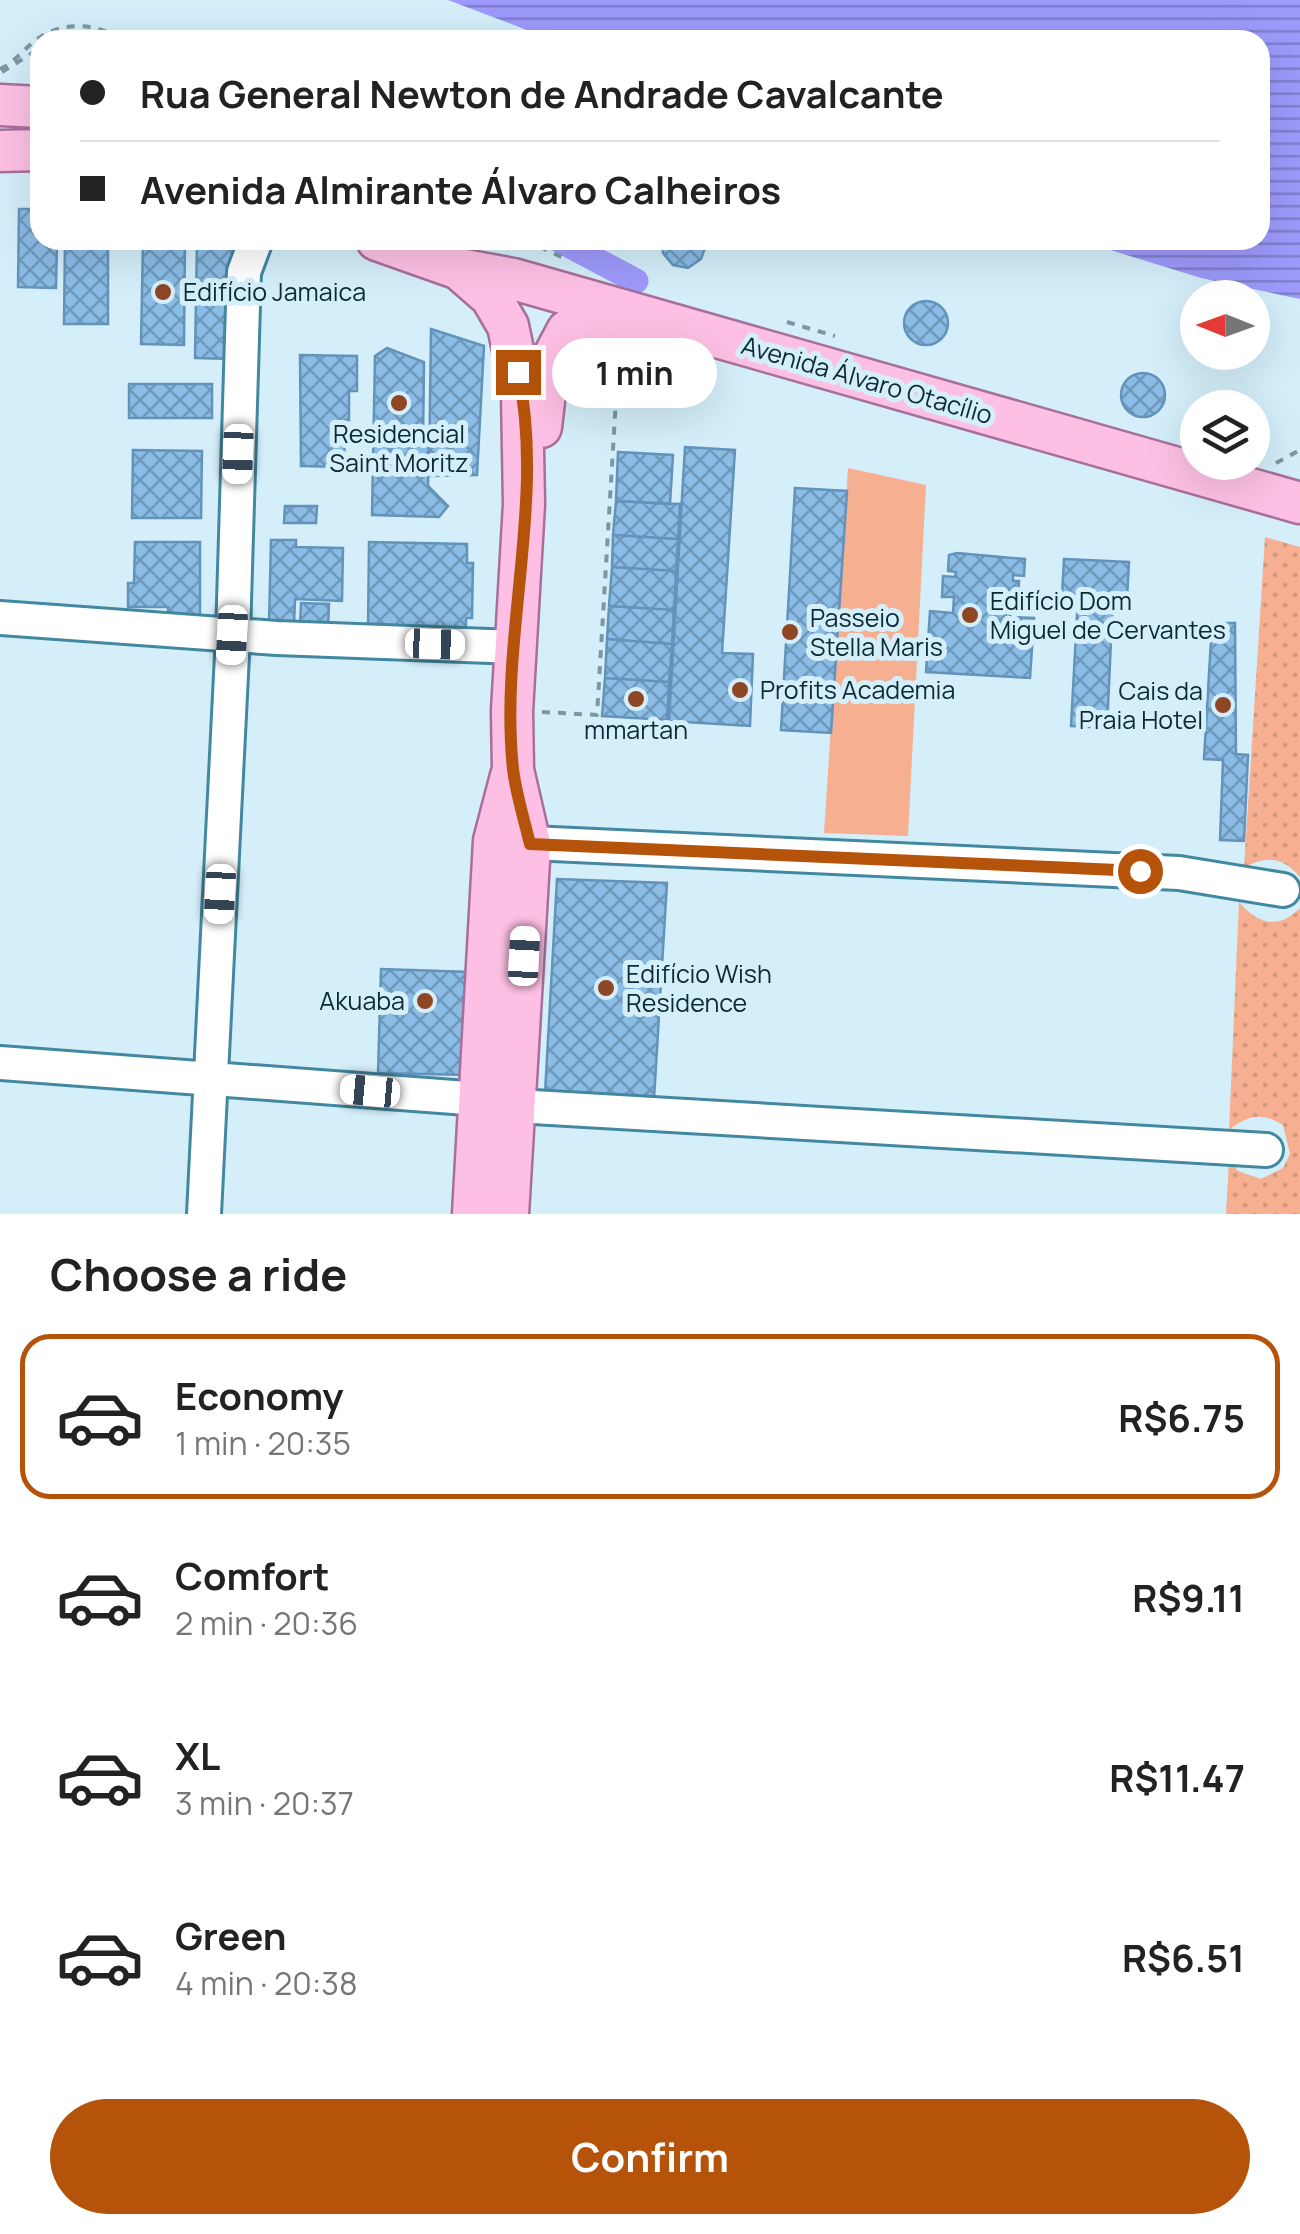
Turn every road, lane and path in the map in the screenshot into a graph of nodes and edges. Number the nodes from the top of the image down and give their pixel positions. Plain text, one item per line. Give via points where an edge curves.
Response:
1 (57, 30) edge
2 (107, 30) edge
3 (30, 45) edge
4 (30, 54) edge
5 (0, 71) edge
6 (0, 105) edge
7 (30, 107) edge
8 (30, 150) edge
9 (0, 151) edge
10 (252, 250) edge
11 (405, 250) edge
12 (459, 269) junction
13 (620, 331) junction
14 (1300, 450) edge
15 (1270, 466) dead end
16 (524, 504) junction
17 (1300, 504) edge
18 (1300, 524) edge
19 (0, 618) edge
20 (232, 635) junction
21 (514, 648) junction
22 (512, 711) junction
23 (512, 842) junction
24 (1283, 890) dead end
25 (0, 1064) edge
26 (211, 1078) junction
27 (498, 1102) junction
28 (1266, 1150) dead end
29 (204, 1214) edge
30 (473, 1214) edge
31 (508, 1214) edge

1 - 2 path
3 - 5 path
4 - 5 path
6 - 7 main road
8 - 9 main road
10 - 20 street via 244,272
11 - 12 main road, Avenida Álvaro Otacílio
12 - 16 main road via 491,297 508,326 522,392
12 - 17 main road, Avenida Álvaro Otacílio
13 - 16 main road, Avenida Álvaro Otacílio via 567,331 548,367 540,443
13 - 18 main road, Avenida Álvaro Otacílio
13 - 22 path via 596,716
14 - 15 path
16 - 21 main road
19 - 20 street
20 - 21 street
20 - 26 street
21 - 22 main road
22 - 23 main road
23 - 24 street via 1159,872
23 - 27 main road
25 - 26 street
26 - 27 street
26 - 29 street
27 - 28 street
27 - 30 main road
27 - 31 main road

